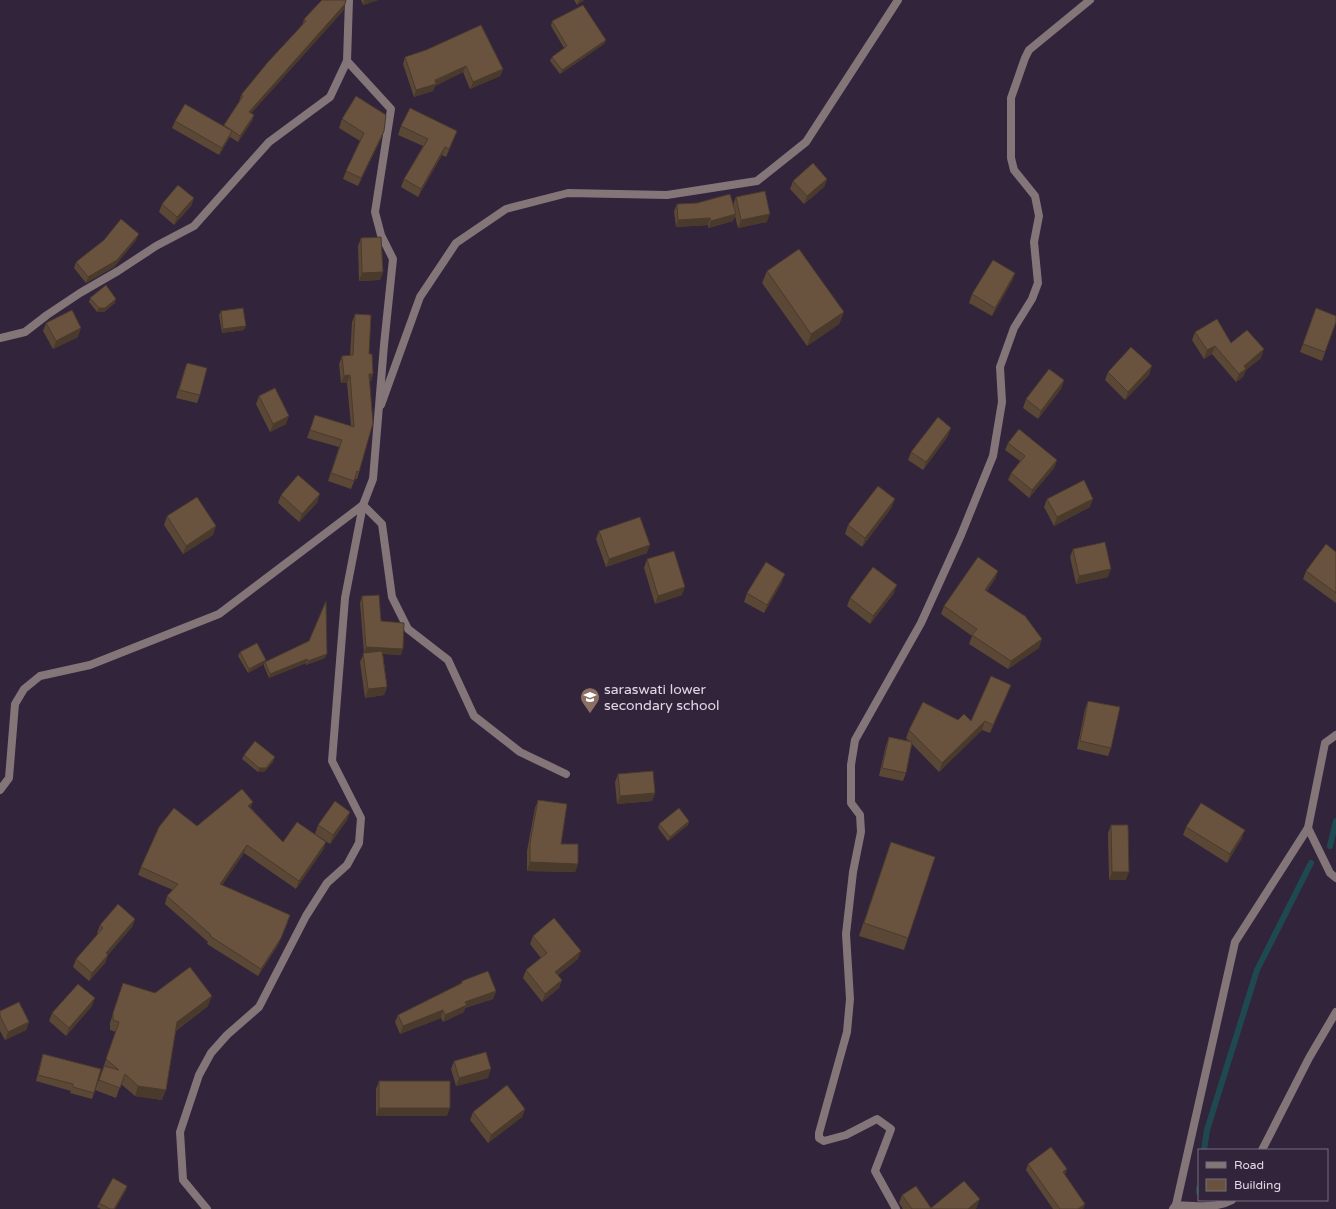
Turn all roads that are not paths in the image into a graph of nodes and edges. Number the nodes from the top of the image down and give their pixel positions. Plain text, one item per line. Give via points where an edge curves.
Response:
1 (349, 0) edge
2 (898, 0) edge
3 (1090, 0) edge
4 (347, 61) junction
5 (0, 338) edge
6 (377, 415) junction
7 (363, 505) junction
8 (1336, 735) edge
9 (566, 774) dead end
10 (0, 790) edge
11 (1308, 828) junction
12 (1336, 878) edge
13 (1336, 1012) edge
14 (1263, 1149) edge
15 (1230, 1201) edge
16 (1174, 1207) edge
17 (207, 1209) edge
18 (896, 1209) edge

1 - 4 street
2 - 6 street via 806,142 757,181 666,195 568,193 506,209 456,243 420,297
3 - 18 street via 1029,50 1011,98 1011,158 1014,170 1034,196 1039,216 1034,242 1038,283 1032,299 1014,328 1000,367 1002,402 993,456 921,623 856,740 851,764 851,803 860,815 862,832 853,872 846,934 850,999 847,1032 819,1138 824,1141 834,1140 878,1119 891,1129 875,1171
4 - 5 street via 330,97 269,142 194,226 80,292 25,332
4 - 6 street via 390,109 375,212 381,235 393,259
6 - 7 street via 373,480
7 - 9 street via 382,524 392,597 408,629 448,660 474,716 520,752
7 - 10 street via 219,614 90,665 40,676 24,689 15,704 9,778
7 - 17 street via 345,598 332,761 362,818 359,843 347,865 327,883 306,916 259,1007 212,1053 199,1075 180,1132 183,1180
8 - 11 street via 1325,743
11 - 12 street via 1330,873
11 - 16 street via 1235,942
13 - 14 street via 1309,1058
15 - 16 street via 1212,1206

